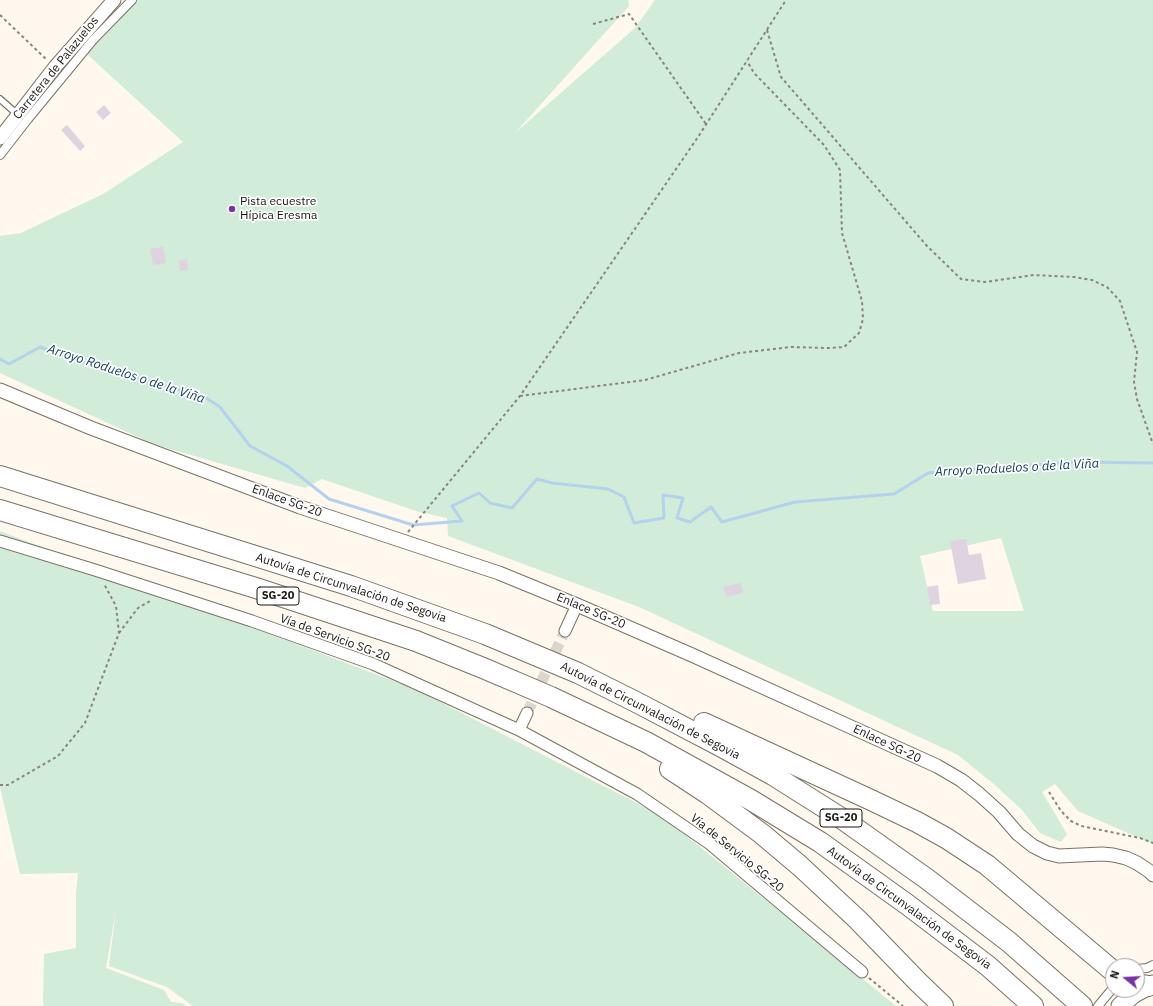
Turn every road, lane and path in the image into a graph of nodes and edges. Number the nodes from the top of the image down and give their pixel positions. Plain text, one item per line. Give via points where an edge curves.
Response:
1 (114, 0) edge
2 (132, 0) edge
3 (786, 0) edge
4 (0, 15) edge
5 (594, 24) dead end
6 (767, 30) junction
7 (747, 62) junction
8 (55, 67) junction
9 (0, 99) edge
10 (18, 114) junction
11 (706, 124) junction
12 (0, 138) edge
13 (0, 155) edge
14 (0, 390) edge
15 (520, 396) junction
16 (1153, 444) edge
17 (0, 476) edge
18 (0, 510) edge
19 (400, 540) junction
20 (0, 541) edge
21 (95, 570) junction
22 (166, 593) junction
23 (577, 605) junction
24 (566, 631) tunnel mouth
25 (119, 633) junction
26 (578, 673) junction
27 (551, 697) junction
28 (527, 713) tunnel mouth
29 (519, 730) junction
30 (0, 785) edge
31 (1049, 792) dead end
32 (1153, 844) edge
33 (1153, 875) edge
34 (1105, 964) edge
35 (862, 972) joint
36 (1146, 985) edge
37 (1105, 993) edge
38 (1086, 1005) edge
39 (903, 1006) edge
40 (943, 1006) edge
41 (1033, 1006) edge
42 (1120, 1006) edge

1 - 8 street, Carretera de Palazuelos
2 - 13 street via 84,50
3 - 6 path
4 - 8 path
5 - 11 path via 629,14
6 - 7 path
6 - 16 path via 781,77 927,246 961,278 985,282 1034,275 1074,277 1092,280 1107,287 1120,301 1137,352 1134,382 1137,399
7 - 11 path
7 - 15 path via 754,73 824,145 840,170 842,233 862,301 863,319 859,333 844,347 791,347 739,353 645,380
8 - 10 street, Carretera de Palazuelos
9 - 10 lane
10 - 12 street, Carretera de Palazuelos
11 - 15 path
14 - 19 street, Enlace SG-20 via 91,428 300,507
15 - 19 path
17 - 26 highway, Autovía de Circunvalación de Segovia / SG-20 via 351,586 485,634
18 - 27 highway, Autovía de Circunvalación de Segovia / SG-20 via 256,588 416,641
19 - 23 street, Enlace SG-20 via 499,573
20 - 21 street, Vía de Servicio SG-20
21 - 22 street, Vía de Servicio SG-20
21 - 25 path via 116,606
22 - 25 path via 138,608
22 - 29 street, Vía de Servicio SG-20 via 372,664
23 - 24 street
23 - 33 street, Enlace SG-20 via 937,766 979,794 1018,834 1047,853 1059,856 1102,854 1126,858
25 - 30 path via 85,723 58,756 8,784
26 - 34 highway via 684,714 871,800 946,838 987,865
26 - 38 highway, Autovía de Circunvalación de Segovia / SG-20 via 773,775 841,818 928,879
27 - 40 highway via 594,726 664,764 762,834 858,920
27 - 41 highway, Autovía de Circunvalación de Segovia / SG-20 via 646,742 751,800 820,842 988,966
28 - 29 street
29 - 35 street, Vía de Servicio SG-20 via 637,794 710,844
31 - 32 path via 1061,811 1081,826 1140,838
35 - 39 path
36 - 42 main road
37 - 38 street

